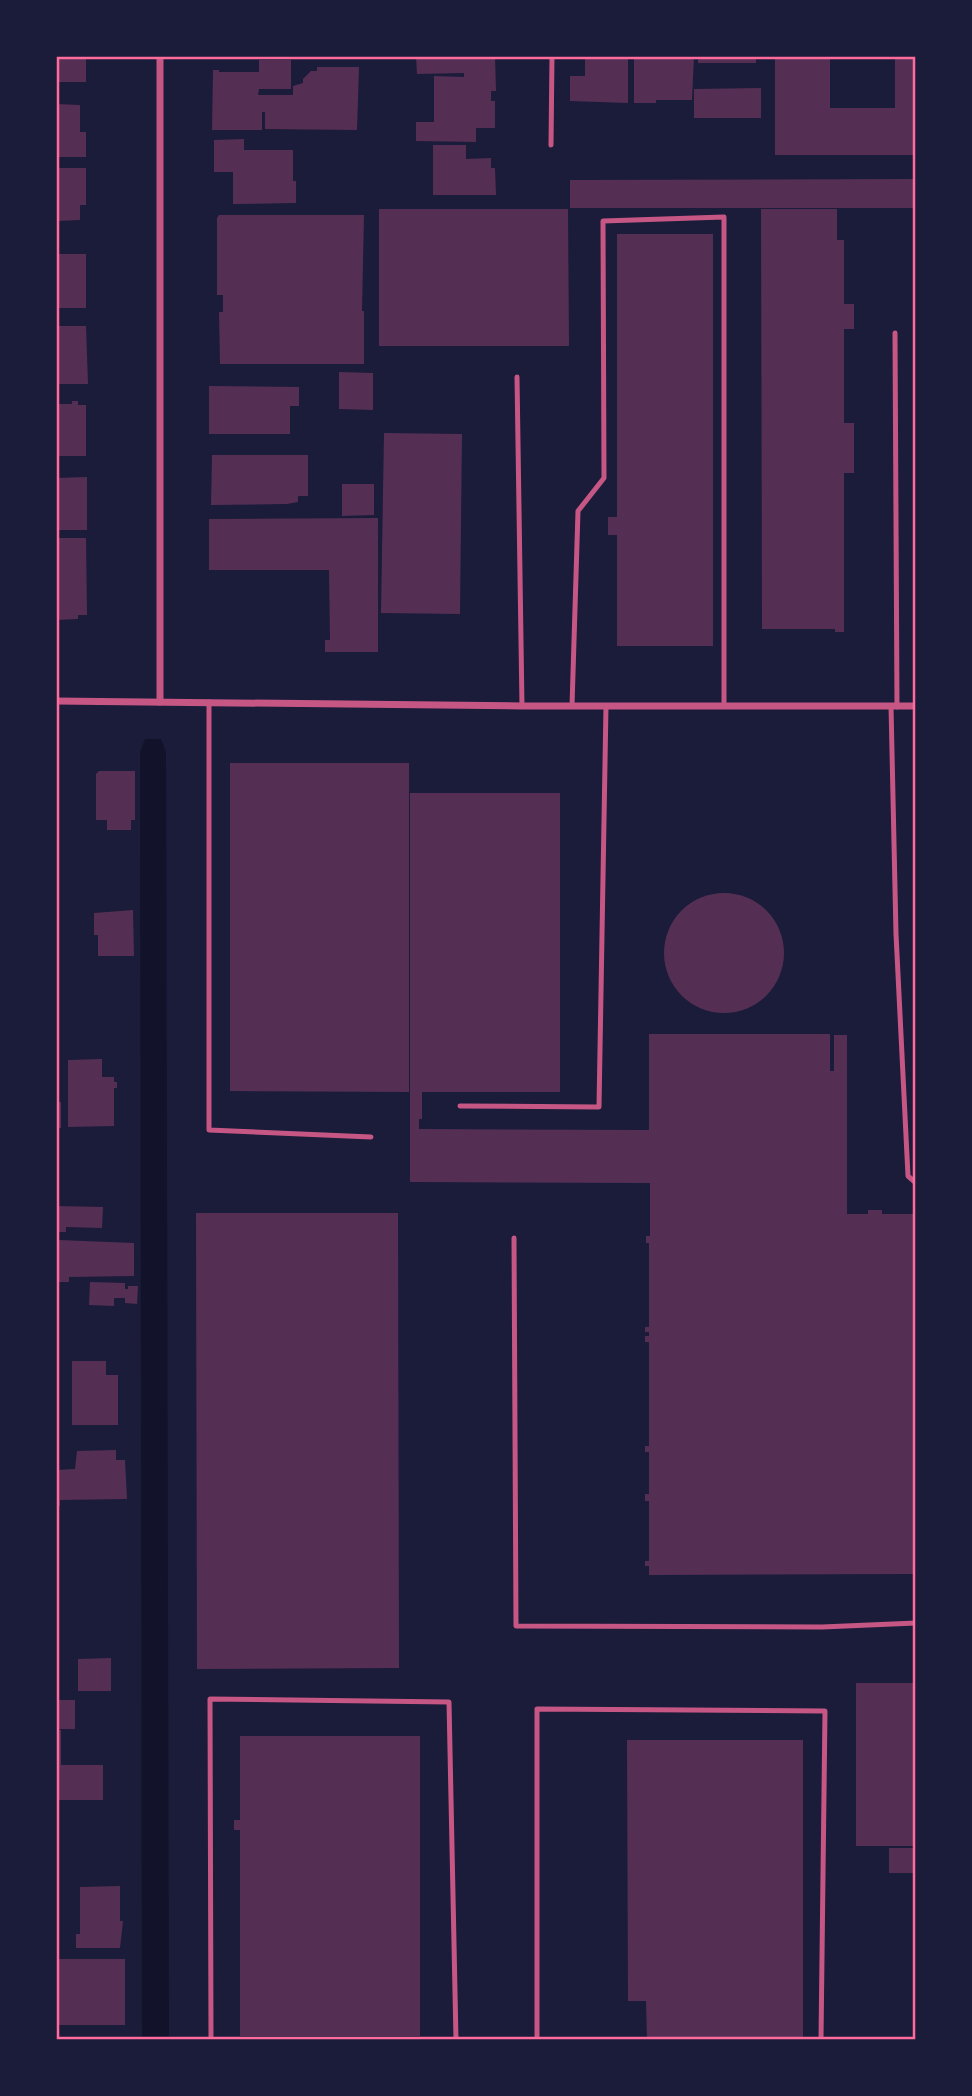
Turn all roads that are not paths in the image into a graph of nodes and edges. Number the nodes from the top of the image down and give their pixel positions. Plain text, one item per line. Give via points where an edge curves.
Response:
1 (160, 56) edge
2 (552, 56) edge
3 (551, 145) dead end
4 (895, 333) dead end
5 (517, 377) dead end
6 (56, 701) edge
7 (160, 702) junction
8 (209, 702) junction
9 (522, 706) junction
10 (572, 706) junction
11 (606, 706) junction
12 (724, 706) junction
13 (894, 706) junction
14 (916, 706) edge
15 (460, 1106) dead end
16 (371, 1137) dead end
17 (916, 1183) edge
18 (514, 1238) dead end
19 (916, 1623) edge
20 (211, 2040) edge
21 (456, 2040) edge
22 (537, 2040) edge
23 (821, 2040) edge

1 - 7 street
2 - 3 lane
4 - 13 lane
5 - 9 lane
6 - 7 street
7 - 8 street
8 - 9 street
8 - 16 lane via 209,1130
9 - 10 street
10 - 11 street
10 - 12 lane via 578,511 604,478 604,221 724,217
11 - 12 street
11 - 15 lane via 599,1107
12 - 13 street
13 - 14 street
13 - 17 lane via 896,934 908,1176
18 - 19 lane via 516,1626 822,1628
20 - 21 lane via 210,1699 449,1702
22 - 23 lane via 537,1709 825,1711

